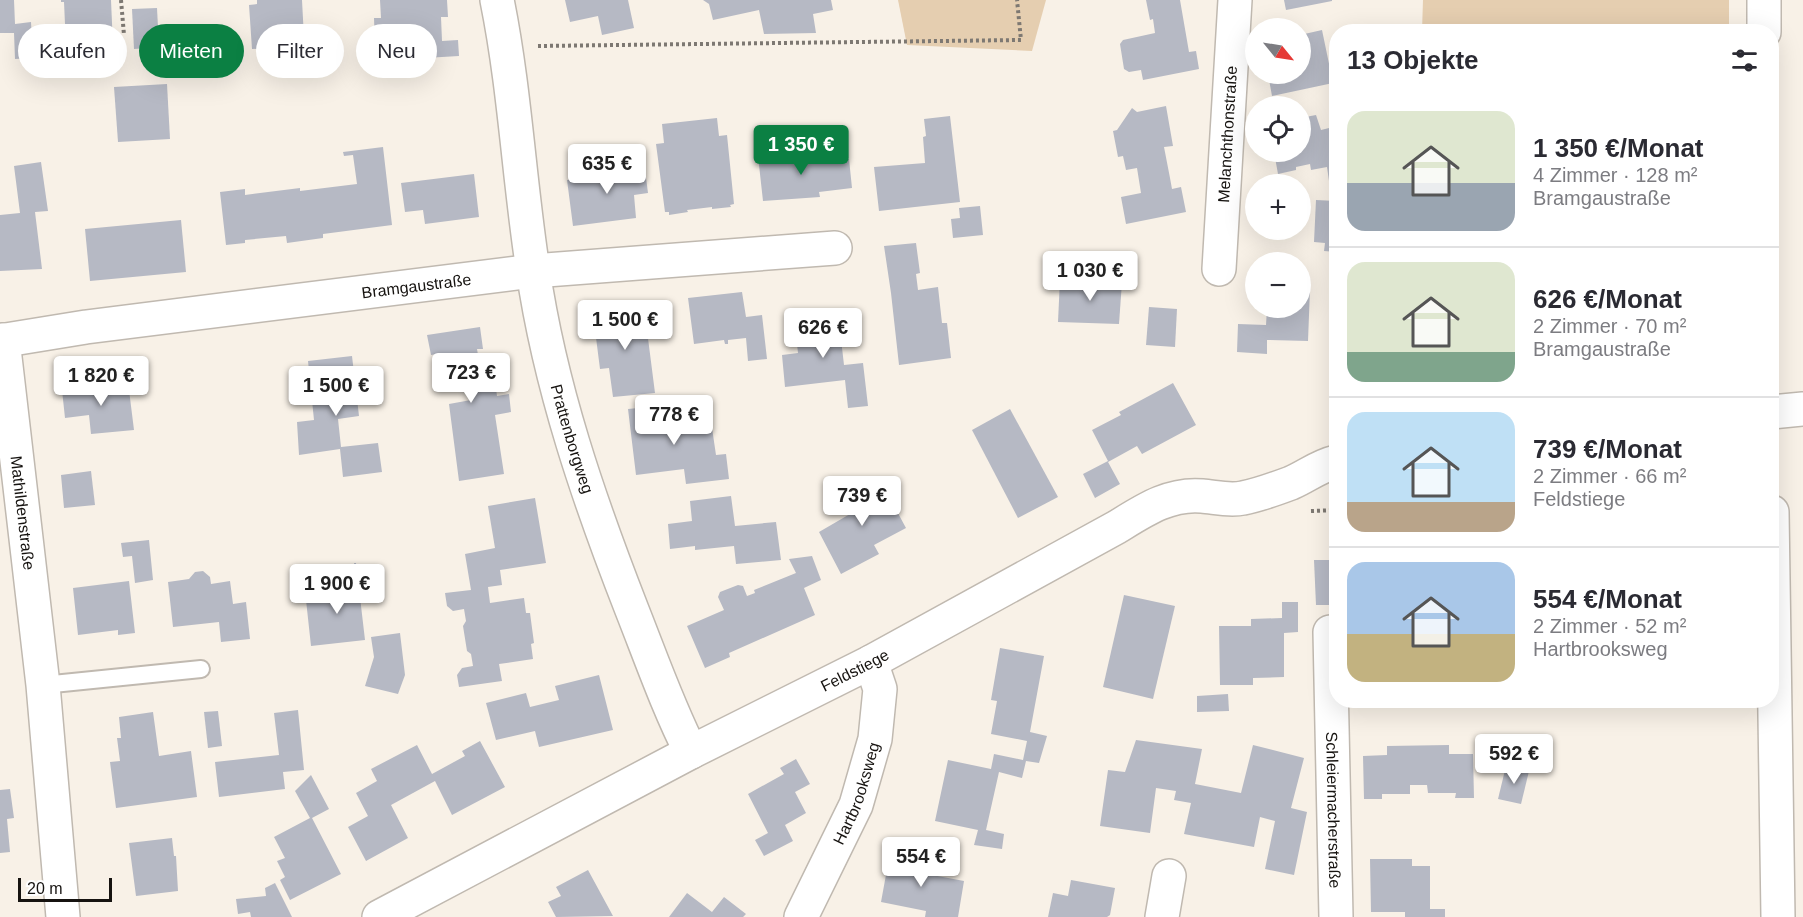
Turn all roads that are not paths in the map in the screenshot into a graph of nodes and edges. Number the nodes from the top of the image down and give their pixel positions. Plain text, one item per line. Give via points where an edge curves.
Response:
1 (497, 0) edge
2 (1235, 0) edge
3 (1764, 0) edge
4 (1764, 24) edge
5 (834, 248) dead end
6 (1219, 269) dead end
7 (533, 271) junction
8 (1, 340) edge
9 (1803, 409) edge
10 (1779, 411) edge
11 (1329, 464) edge
12 (871, 662) junction
13 (201, 669) dead end
14 (43, 685) junction
15 (1332, 708) edge
16 (1775, 708) edge
17 (691, 752) junction
18 (1168, 876) dead end
19 (63, 917) edge
20 (379, 917) edge
21 (801, 917) edge
22 (1162, 917) edge
23 (1336, 917) edge
24 (1778, 917) edge

1 - 7 street, Prattenborgweg via 507,51
2 - 6 street, Melanchthonstraße
3 - 4 street
5 - 7 street, Bramgaustraße
7 - 8 street, Bramgaustraße
7 - 17 street, Prattenborgweg via 549,355 575,453 616,570
8 - 14 street, Mathildenstraße
9 - 10 street
11 - 12 street, Feldstiege via 1292,482 1239,499 1200,495 1176,497 1151,506
12 - 17 street, Feldstiege
12 - 21 street, Hartbrooksweg via 880,689 875,739 856,806
13 - 14 lane
14 - 19 street, Mathildenstraße
15 - 23 street, Schleiermacherstraße
16 - 24 street
17 - 20 street, Feldstiege
18 - 22 street

